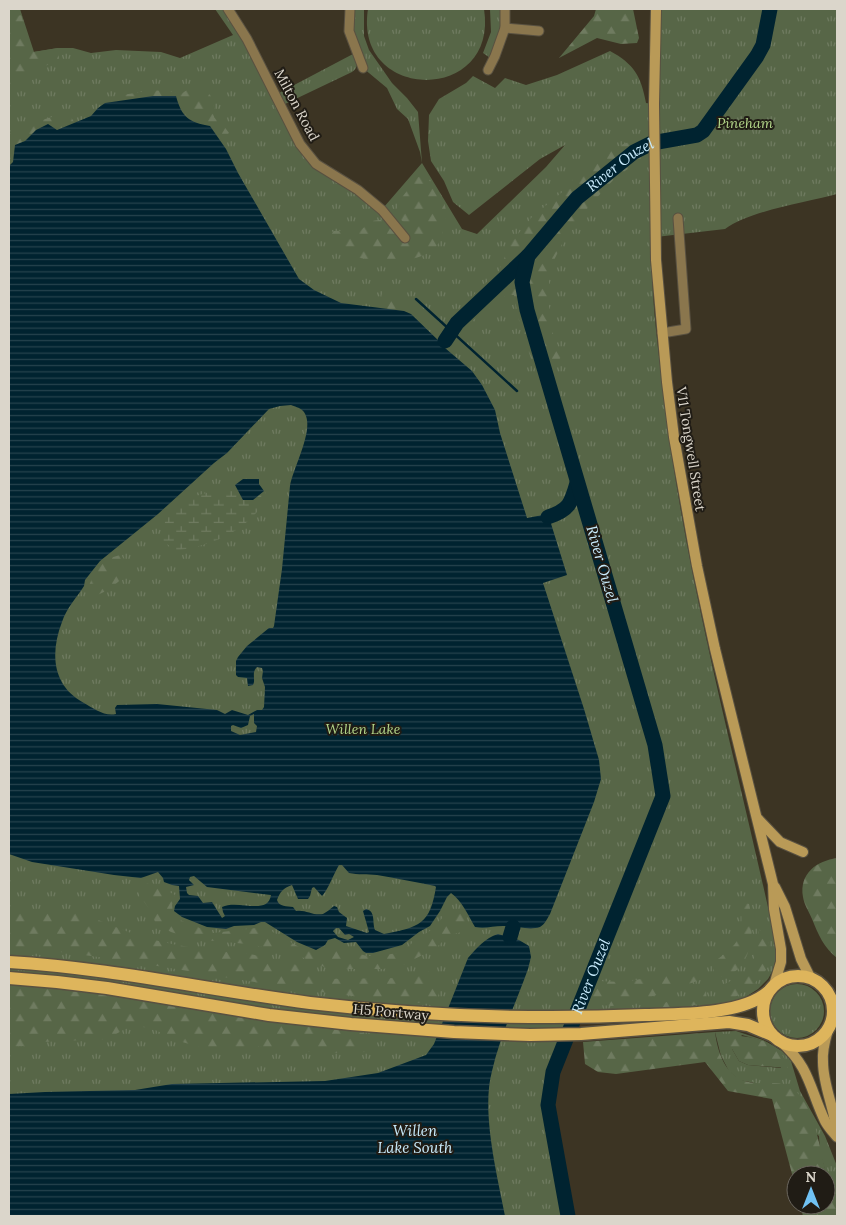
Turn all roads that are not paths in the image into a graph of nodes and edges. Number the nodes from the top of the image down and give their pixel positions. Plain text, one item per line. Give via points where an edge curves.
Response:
1 (228, 9) edge
2 (350, 9) edge
3 (504, 9) edge
4 (656, 9) edge
5 (506, 28) junction
6 (539, 31) dead end
7 (363, 68) dead end
8 (488, 70) dead end
9 (678, 218) dead end
10 (406, 238) dead end
11 (662, 333) junction
12 (758, 818) junction
13 (803, 852) dead end
14 (773, 884) junction
15 (9, 962) edge
16 (9, 978) edge
17 (814, 980) junction
18 (837, 987) edge
19 (771, 988) junction
20 (728, 1015) junction
21 (706, 1017) junction
22 (831, 1025) edge
23 (776, 1038) junction
24 (837, 1137) edge

1 - 10 street, Milton Road via 247,38 300,144 316,164 358,190 382,210
2 - 7 street via 349,31
3 - 5 street
4 - 11 street, V11 Tongwell Street via 656,260
5 - 6 street
5 - 8 street
9 - 11 street via 686,329
11 - 12 street, V11 Tongwell Street via 675,443 695,556 714,649
12 - 13 street via 780,842
12 - 14 street, V11 Tongwell Street
14 - 17 street, V11 Tongwell Street via 786,907 801,959
14 - 19 street, V11 Tongwell Street via 781,962
15 - 21 main road, H5 Portway via 109,971 272,998 400,1012 497,1017
16 - 21 main road, H5 Portway via 106,988 269,1015 400,1028 522,1035 608,1033
17 - 18 main road
17 - 19 main road via 800,975 791,976
17 - 22 main road via 825,988 833,1002
19 - 20 main road, H5 Portway via 761,999
19 - 23 main road via 763,1003 763,1014 766,1025
20 - 21 main road, H5 Portway
20 - 23 main road, H5 Portway
22 - 23 main road via 822,1037 807,1045 789,1045
22 - 24 street via 823,1062
23 - 24 street via 798,1058 826,1122

